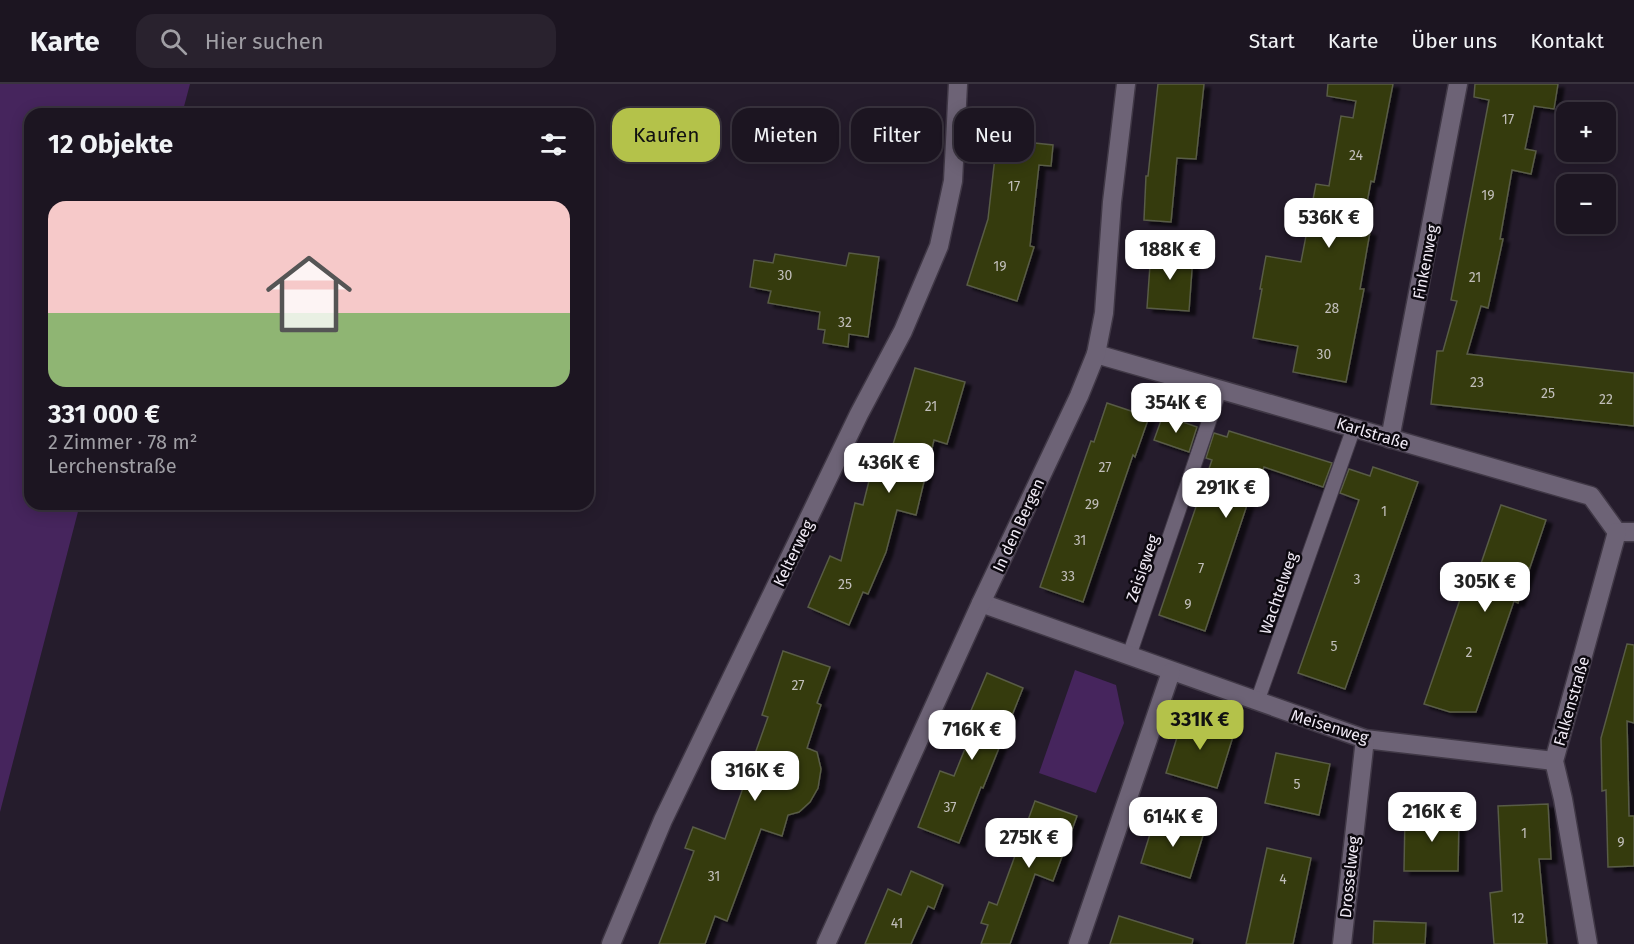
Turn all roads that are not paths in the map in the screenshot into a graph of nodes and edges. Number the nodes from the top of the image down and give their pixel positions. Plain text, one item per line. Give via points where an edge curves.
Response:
1 (958, 84) edge
2 (1126, 84) edge
3 (1458, 84) edge
4 (1096, 354) junction
5 (1220, 389) junction
6 (1354, 427) junction
7 (1390, 439) junction
8 (1626, 532) edge
9 (981, 603) junction
10 (1130, 656) junction
11 (1171, 672) junction
12 (1257, 702) junction
13 (1365, 739) junction
14 (1554, 761) junction
15 (611, 944) edge
16 (826, 944) edge
17 (1078, 944) edge
18 (1342, 944) edge
19 (1588, 944) edge

1 - 15 street, Kelterweg via 953,181 939,246 903,331 663,820
2 - 4 street, In den Bergen via 1104,313
3 - 7 street, Finkenweg
4 - 5 street, Karlstraße
4 - 9 street, In den Bergen
5 - 6 street, Karlstraße
5 - 10 lane, Zeisigweg
6 - 7 street, Karlstraße
6 - 12 lane, Wachtelweg
7 - 8 street, Karlstraße via 1591,496
8 - 14 street, Falkenstraße
9 - 10 street, Meisenweg
9 - 16 street, In den Bergen
10 - 11 street, Meisenweg
11 - 12 street, Meisenweg
11 - 17 street
12 - 13 street, Meisenweg
13 - 14 street, Meisenweg
13 - 18 street, Drosselweg
14 - 19 street, Falkenstraße

